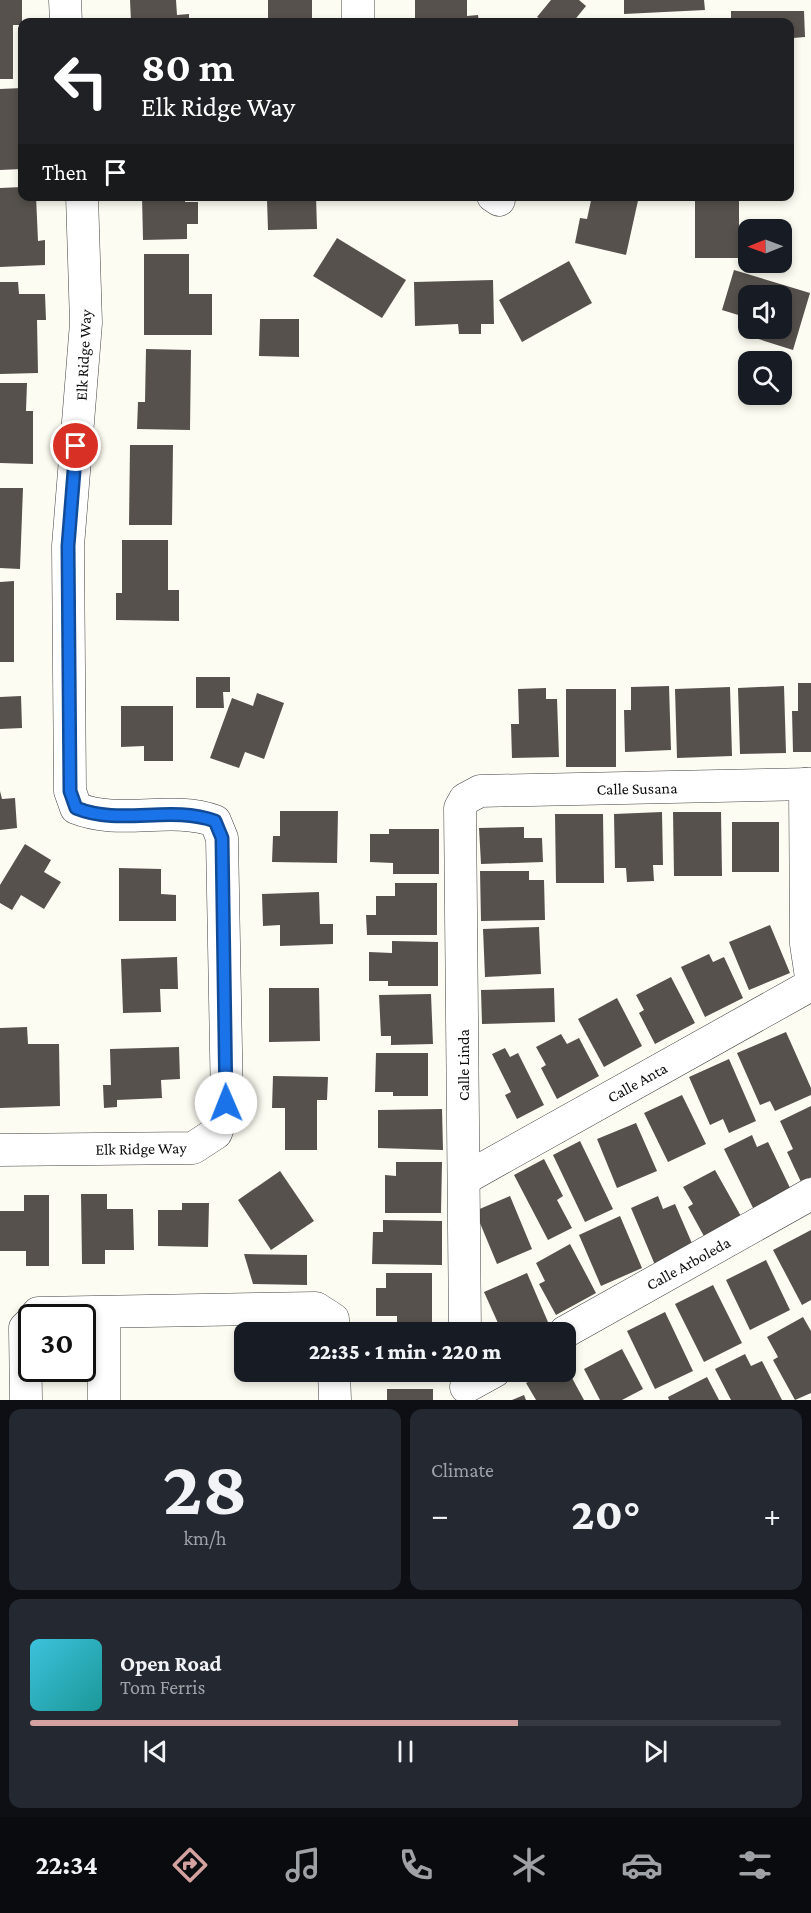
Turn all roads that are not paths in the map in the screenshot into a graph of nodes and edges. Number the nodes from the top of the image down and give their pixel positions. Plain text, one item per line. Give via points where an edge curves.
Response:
1 (64, 0) edge
2 (358, 0) edge
3 (66, 18) edge
4 (358, 18) edge
5 (82, 201) edge
6 (808, 784) edge
7 (465, 798) joint
8 (811, 978) edge
9 (811, 985) edge
10 (0, 1150) edge
11 (464, 1179) junction
12 (811, 1194) edge
13 (96, 1313) edge
14 (104, 1313) junction
15 (333, 1322) edge
16 (465, 1322) edge
17 (576, 1326) edge
18 (26, 1382) edge
19 (334, 1382) edge
20 (26, 1400) edge
21 (104, 1400) edge
22 (335, 1400) edge

1 - 3 street
2 - 4 street
5 - 10 street, Elk Ridge Way via 86,323 68,546 70,791 76,808 94,816 195,814 215,821 222,838 226,1103 216,1132 193,1148
6 - 7 street, Calle Susana via 480,790
6 - 8 street via 806,944
7 - 11 street, Calle Linda via 460,808
9 - 11 street, Calle Anta
11 - 16 street, Calle Linda
12 - 17 street, Calle Arboleda
13 - 14 street
14 - 15 street via 316,1308
14 - 21 street
18 - 20 street
19 - 22 street

